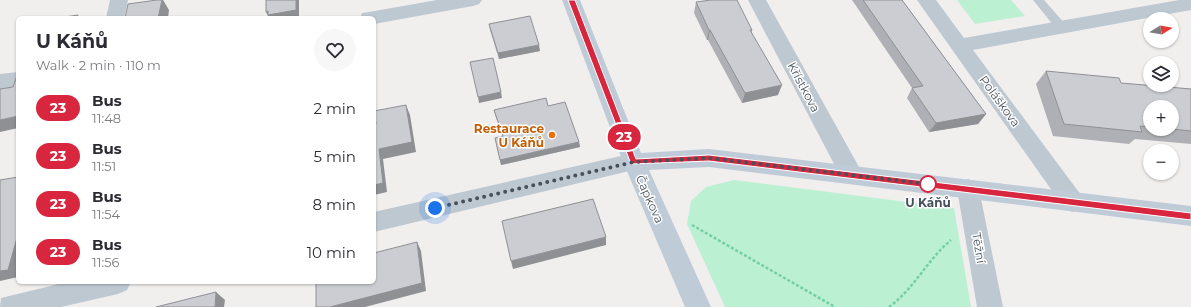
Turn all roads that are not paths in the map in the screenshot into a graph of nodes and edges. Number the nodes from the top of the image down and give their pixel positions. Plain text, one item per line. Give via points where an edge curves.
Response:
1 (119, 0) edge
2 (473, 0) edge
3 (571, 0) edge
4 (757, 0) edge
5 (926, 0) edge
6 (1038, 0) edge
7 (1191, 4) edge
8 (115, 16) edge
9 (376, 17) edge
10 (1062, 28) junction
11 (960, 46) junction
12 (16, 79) edge
13 (0, 82) edge
14 (634, 162) junction
15 (851, 174) junction
16 (968, 189) junction
17 (1073, 202) junction
18 (1191, 216) edge
19 (376, 222) edge
20 (108, 284) edge
21 (53, 295) edge
22 (10, 307) edge
23 (698, 307) edge
24 (990, 307) edge

1 - 8 street
2 - 9 street
3 - 14 street, Čapkova
4 - 15 street, Křístkova
5 - 11 street, Poláškova
6 - 10 lane
7 - 10 street
10 - 11 street
11 - 17 street, Poláškova
12 - 13 street
14 - 15 street via 709,158
14 - 19 street
14 - 23 street, Čapkova
15 - 16 street
16 - 17 street
16 - 24 street, Těžní
17 - 18 street
20 - 21 street
21 - 22 street

